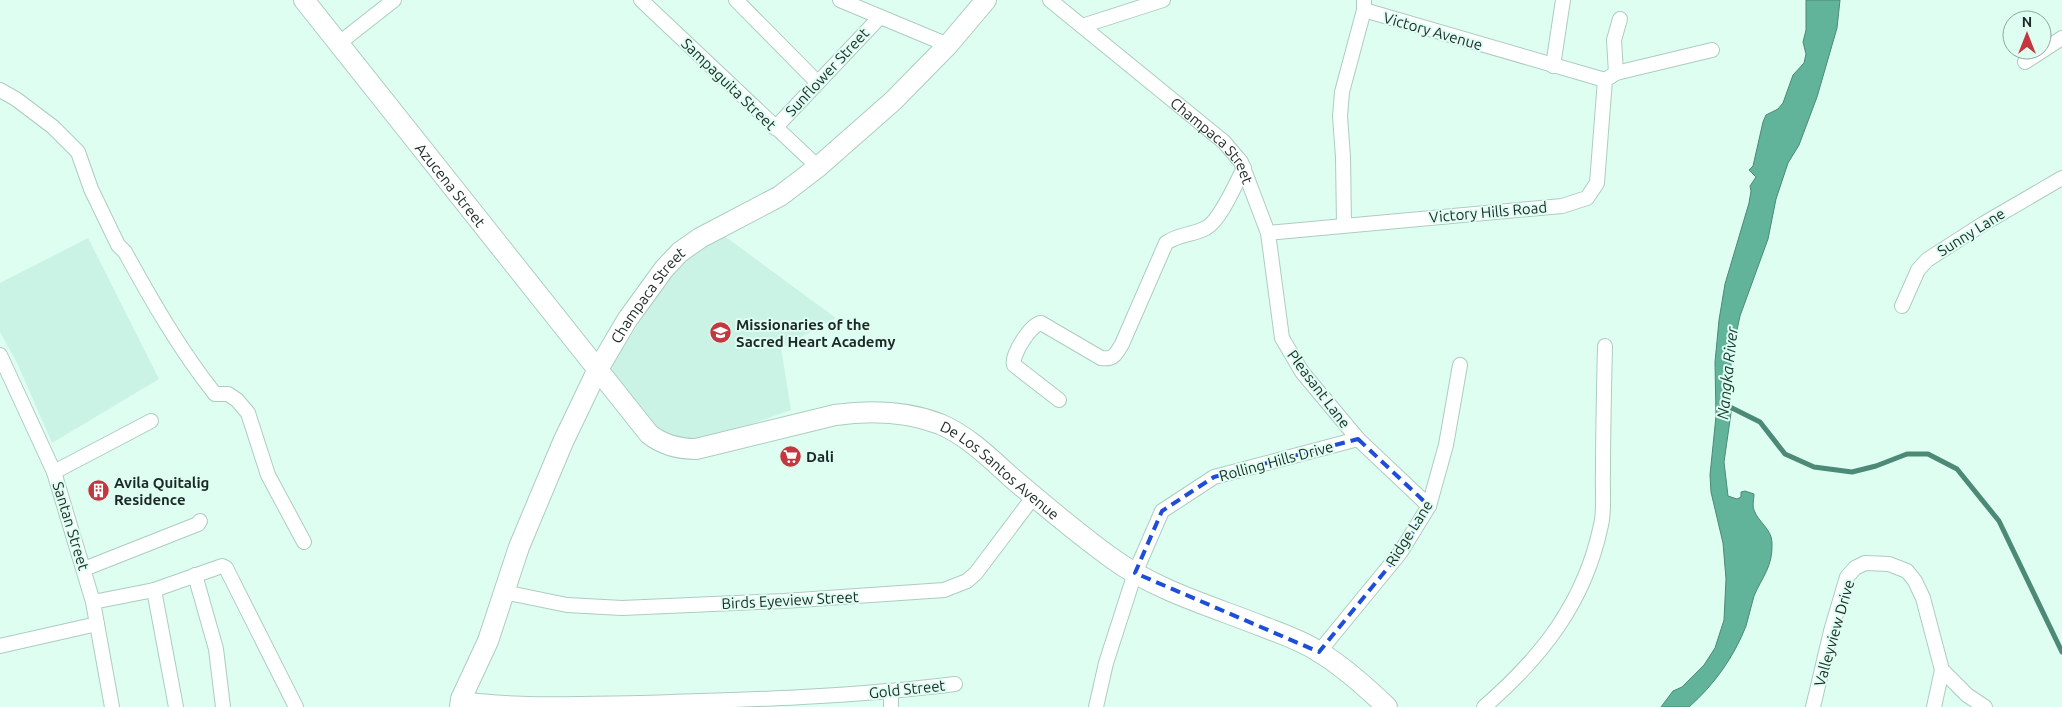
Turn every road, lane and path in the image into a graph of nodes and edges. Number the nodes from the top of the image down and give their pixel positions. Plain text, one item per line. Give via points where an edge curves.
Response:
1 (304, 0) edge
2 (394, 0) edge
3 (641, 0) edge
4 (736, 0) edge
5 (840, 0) edge
6 (986, 0) edge
7 (1050, 0) edge
8 (1163, 0) edge
9 (1563, 0) edge
10 (1364, 5) edge
11 (880, 17) junction
12 (1620, 19) dead end
13 (1082, 26) junction
14 (2062, 38) edge
15 (338, 44) junction
16 (948, 45) junction
17 (1712, 50) dead end
18 (2025, 62) dead end
19 (1553, 66) junction
20 (1610, 76) junction
21 (817, 82) junction
22 (0, 90) edge
23 (775, 128) junction
24 (818, 167) junction
25 (1244, 168) junction
26 (2062, 178) edge
27 (1344, 225) junction
28 (1268, 233) junction
29 (1902, 306) dead end
30 (1282, 338) joint
31 (1605, 346) dead end
32 (0, 355) edge
33 (1460, 365) dead end
34 (597, 371) junction
35 (1059, 400) dead end
36 (151, 420) dead end
37 (1358, 440) junction
38 (54, 472) junction
39 (1034, 496) junction
40 (1429, 506) junction
41 (200, 521) dead end
42 (304, 542) dead end
43 (84, 569) junction
44 (1135, 574) junction
45 (195, 575) junction
46 (154, 590) junction
47 (504, 592) junction
48 (93, 602) junction
49 (97, 624) junction
50 (0, 646) edge
51 (1319, 652) junction
52 (1942, 670) junction
53 (955, 684) dead end
54 (891, 692) junction
55 (810, 701) edge
56 (461, 703) edge
57 (739, 703) edge
58 (112, 707) edge
59 (176, 707) edge
60 (223, 707) edge
61 (296, 707) edge
62 (510, 707) edge
63 (891, 707) edge
64 (1096, 707) edge
65 (1387, 707) edge
66 (1484, 707) edge
67 (1813, 707) edge
68 (1934, 707) edge
69 (1985, 707) edge

1 - 15 street, Azucena Street
2 - 15 street
3 - 23 street, Sampaguita Street
4 - 21 street
5 - 11 street
6 - 16 street, Champaca Street
7 - 13 street, Champaca Street
8 - 13 street
9 - 19 street
10 - 19 street, Victory Avenue
10 - 27 street, Victory Avenue via 1342,92
11 - 16 street
11 - 21 street, Sunflower Street
12 - 20 street, Victory Hills Road
13 - 25 street, Champaca Street via 1224,142
14 - 18 street
15 - 34 street, Azucena Street
16 - 24 street, Champaca Street via 893,101
17 - 20 street, Victory Avenue
19 - 20 street, Victory Avenue
20 - 27 street, Victory Hills Road via 1597,183 1587,198 1562,206
21 - 23 street, Sunflower Street
22 - 42 street via 53,127 78,152 91,189 118,246 195,369 215,394 228,394 248,413 268,475
23 - 24 street, Sampaguita Street
24 - 34 street, Champaca Street via 780,196 680,252 628,320
25 - 28 street, Champaca Street
25 - 35 street via 1209,227 1166,242 1115,356 1101,358 1042,323 1033,326 1014,357 1014,365
26 - 29 street, Sunny Lane via 1927,260 1918,270
27 - 28 street, Victory Hills Road
28 - 30 street, Champaca Street
30 - 37 street, Pleasant Lane via 1302,372
31 - 66 street via 1602,524 1590,561 1575,598 1539,654
32 - 38 street, Santan Street
33 - 40 street, Ridge Lane via 1446,445
34 - 39 street, De Los Santos Avenue via 649,434 674,447 707,448 835,415 890,412 924,419 969,440
34 - 47 street, Champaca Street via 537,502
36 - 38 street
37 - 40 street
37 - 44 street, Rolling Hills Drive via 1214,477 1162,511
38 - 43 street, Santan Street
39 - 44 street, De Los Santos Avenue
39 - 47 street, Birds Eyeview Street via 976,573 966,582 944,590 622,608 567,606
40 - 51 street, Ridge Lane via 1400,553
41 - 43 street
43 - 48 street, Santan Street
44 - 51 street, De Los Santos Avenue
44 - 64 street, Rolling Hills Drive via 1106,663
45 - 46 street
45 - 60 street via 216,649
45 - 61 street via 217,566 226,568
46 - 48 street
46 - 59 street
47 - 56 street, Champaca Street via 488,641
48 - 49 street, Santan Street
49 - 50 street
49 - 58 street, Santan Street
51 - 65 street, De Los Santos Avenue
52 - 67 street, Valleyview Drive via 1923,598 1907,571 1890,564 1864,563 1847,577
52 - 68 street
52 - 69 street, Valleyview Drive via 1967,696
53 - 54 street, Gold Street
54 - 55 street, Gold Street
54 - 63 street
55 - 57 street, Gold Street
56 - 62 street, Gold Street
57 - 62 street, Gold Street

